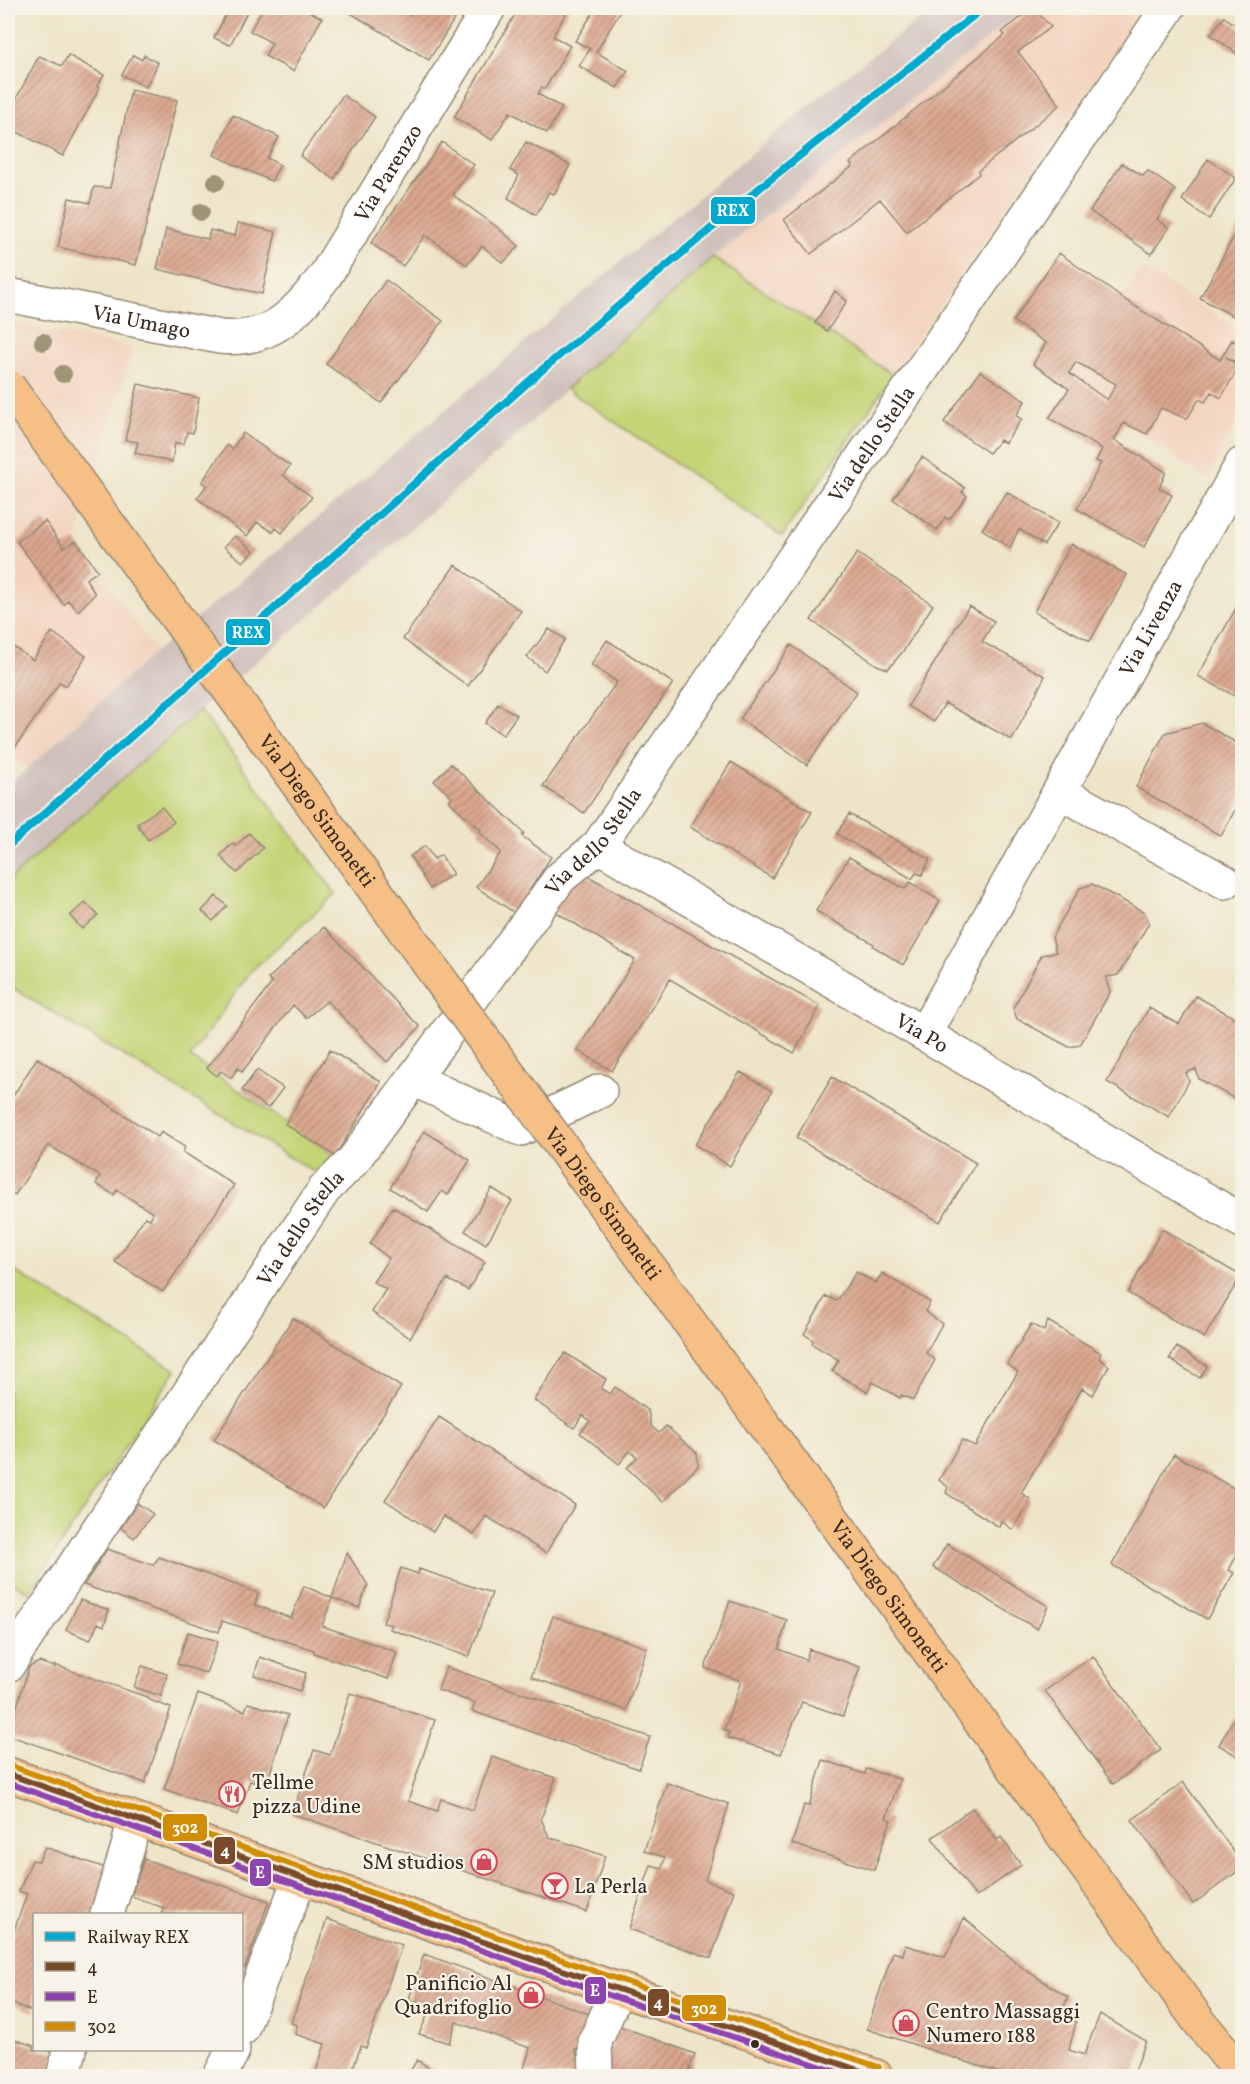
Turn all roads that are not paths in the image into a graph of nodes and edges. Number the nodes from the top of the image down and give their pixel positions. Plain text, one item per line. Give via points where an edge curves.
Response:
1 (489, 8) edge
2 (1168, 8) edge
3 (8, 294) edge
4 (275, 327) joint
5 (8, 386) edge
6 (1242, 464) edge
7 (1059, 792) junction
8 (598, 846) junction
9 (1225, 882) dead end
10 (924, 1034) junction
11 (413, 1079) junction
12 (600, 1091) dead end
13 (1242, 1221) edge
14 (8, 1665) edge
15 (8, 1774) edge
16 (134, 1819) junction
17 (300, 1877) junction
18 (107, 1913) edge
19 (618, 1989) junction
20 (1198, 2020) junction
21 (243, 2026) edge
22 (69, 2051) edge
23 (232, 2051) edge
24 (1242, 2074) edge
25 (63, 2076) edge
26 (220, 2076) edge
27 (596, 2076) edge
28 (876, 2076) edge
29 (1219, 2076) edge

1 - 4 street, Via Parenzo via 324,276 293,314
2 - 8 street, Via dello Stella
3 - 4 street, Via Umago via 220,337 248,337
5 - 20 main road, Via Diego Simonetti, bridge
6 - 7 street, Via Livenza
7 - 9 street
7 - 10 street, Via Livenza
8 - 10 street, Via Po
8 - 11 street, Via dello Stella via 560,878
10 - 13 street, Via Po
11 - 12 street via 521,1129
11 - 14 street, Via dello Stella via 353,1161 324,1190
15 - 16 main road
16 - 17 main road
16 - 18 street
17 - 19 main road
17 - 21 street
19 - 27 street via 595,2042
19 - 28 main road
20 - 24 main road, Via Diego Simonetti
20 - 29 main road, Via Diego Simonetti
22 - 25 street
23 - 26 street

